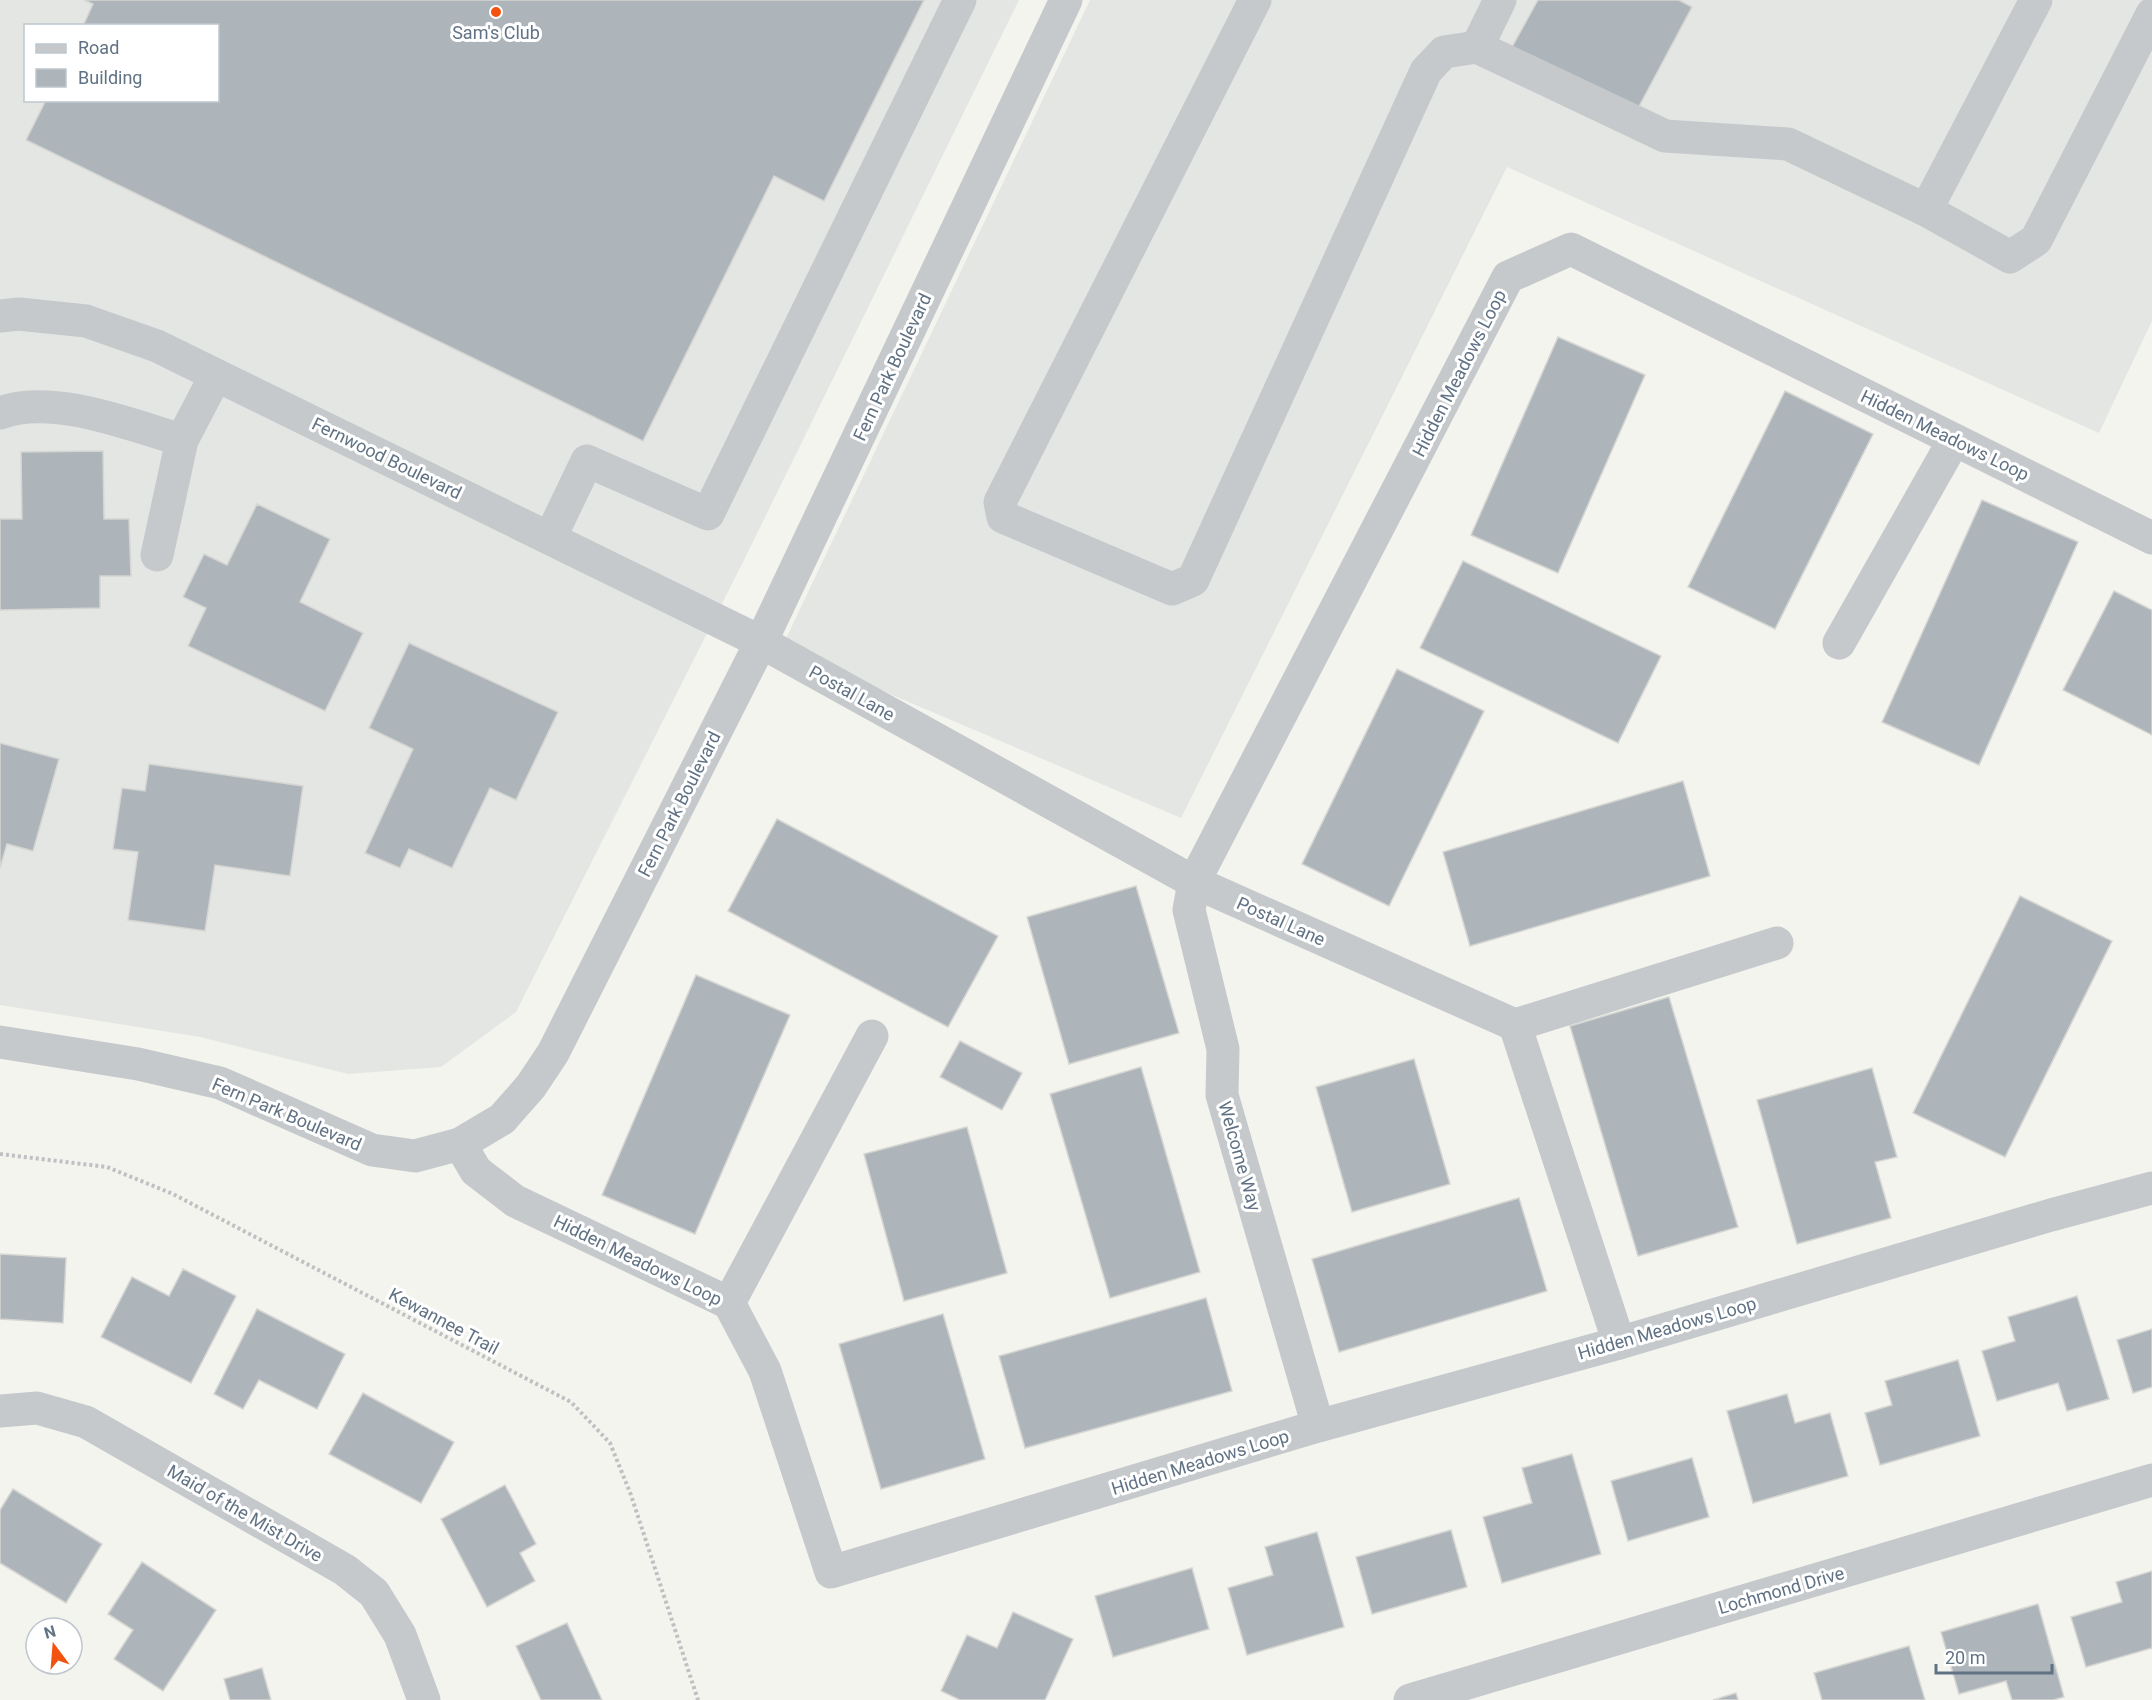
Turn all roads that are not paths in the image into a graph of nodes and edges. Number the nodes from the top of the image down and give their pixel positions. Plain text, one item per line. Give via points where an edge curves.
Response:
1 (960, 0) edge
2 (1066, 0) edge
3 (1255, 0) edge
4 (1500, 0) edge
5 (2036, 0) edge
6 (2152, 14) edge
7 (1477, 47) junction
8 (1926, 210) junction
9 (0, 316) edge
10 (216, 375) junction
11 (0, 413) edge
12 (182, 440) junction
13 (1954, 440) junction
14 (550, 538) junction
15 (2152, 538) edge
16 (157, 555) dead end
17 (761, 642) junction
18 (1839, 643) dead end
19 (1194, 882) junction
20 (1777, 943) dead end
21 (1515, 1025) junction
22 (872, 1036) dead end
23 (0, 1042) edge
24 (460, 1144) junction
25 (2152, 1188) edge
26 (729, 1303) junction
27 (1619, 1343) junction
28 (0, 1411) edge
29 (1318, 1426) junction
30 (2152, 1480) edge
31 (424, 1700) edge
32 (1410, 1700) edge

1 - 14 street via 708,514 587,462
2 - 17 street, Fern Park Boulevard
3 - 7 street via 1000,502 1003,517 1172,589 1193,580 1426,70 1444,52
4 - 7 street
5 - 8 street
6 - 8 street via 2036,240 2010,257
7 - 8 street via 1665,136 1788,144
9 - 10 street, Fernwood Boulevard via 19,314 86,321 157,346
10 - 12 street
10 - 14 street, Fernwood Boulevard
11 - 12 street via 40,406 75,410
12 - 16 street
13 - 15 street, Hidden Meadows Loop
13 - 18 street
13 - 19 street, Hidden Meadows Loop via 1571,249 1508,278
14 - 17 street, Fernwood Boulevard
17 - 19 street, Postal Lane
17 - 24 street, Fern Park Boulevard via 553,1053 502,1119
19 - 21 street, Postal Lane
19 - 29 street, Welcome Way via 1189,910 1223,1049 1222,1095
20 - 21 street
21 - 27 street
22 - 26 street
23 - 24 street, Fern Park Boulevard via 138,1064 220,1083 372,1150 415,1156
24 - 26 street, Hidden Meadows Loop via 476,1171 515,1201
25 - 27 street, Hidden Meadows Loop
26 - 29 street, Hidden Meadows Loop via 765,1371 831,1572
27 - 29 street, Hidden Meadows Loop
28 - 31 street, Maid of the Mist Drive via 37,1408 86,1422 345,1570 374,1593 400,1635
30 - 32 street, Lochmond Drive

